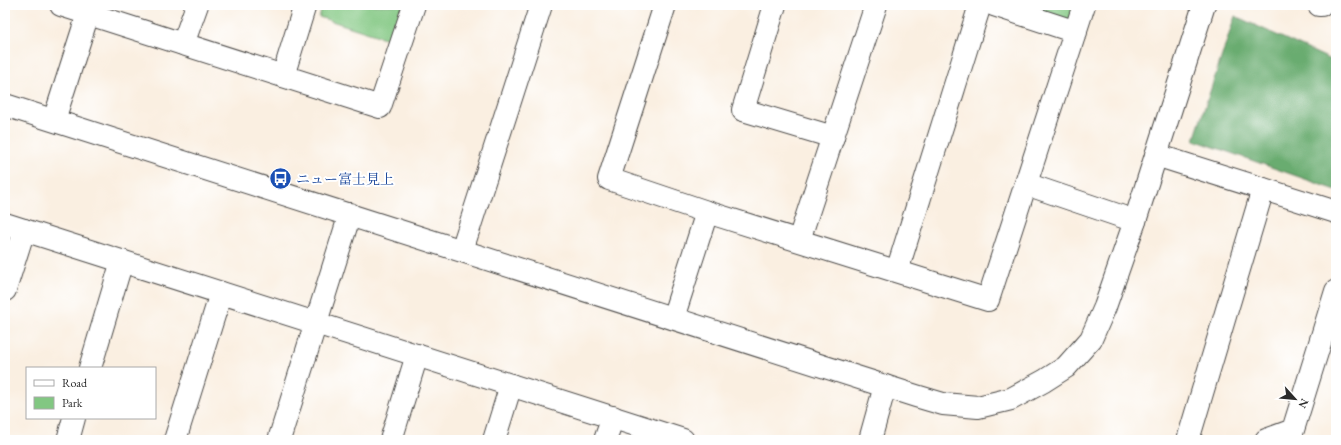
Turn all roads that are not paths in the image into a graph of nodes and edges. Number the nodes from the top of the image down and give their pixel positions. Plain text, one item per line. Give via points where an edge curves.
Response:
1 (61, 5) edge
2 (197, 5) edge
3 (305, 5) edge
4 (414, 5) edge
5 (541, 5) edge
6 (665, 5) edge
7 (775, 5) edge
8 (876, 5) edge
9 (980, 5) edge
10 (994, 5) edge
11 (1084, 5) edge
12 (1204, 5) edge
13 (88, 14) junction
14 (1076, 32) junction
15 (183, 44) junction
16 (283, 76) junction
17 (5, 105) edge
18 (54, 120) junction
19 (833, 137) junction
20 (1156, 155) junction
21 (1026, 184) junction
22 (1263, 189) junction
23 (707, 212) junction
24 (1336, 212) edge
25 (350, 214) junction
26 (1135, 221) junction
27 (14, 227) edge
28 (799, 240) junction
29 (462, 250) junction
30 (122, 262) junction
31 (897, 271) junction
32 (5, 290) edge
33 (1336, 291) edge
34 (221, 293) junction
35 (673, 318) junction
36 (317, 324) junction
37 (417, 355) junction
38 (90, 367) edge
39 (511, 385) junction
40 (885, 386) junction
41 (613, 417) junction
42 (74, 419) edge
43 (68, 440) edge
44 (175, 440) edge
45 (279, 440) edge
46 (391, 440) edge
47 (494, 440) edge
48 (605, 440) edge
49 (684, 440) edge
50 (870, 440) edge
51 (1188, 440) edge
52 (1266, 440) edge

1 - 13 street
2 - 15 street
3 - 16 street
4 - 16 street via 380,107
5 - 29 street
6 - 23 street via 609,179
7 - 19 street via 743,110
8 - 19 street
9 - 31 street
10 - 14 street
11 - 14 street
12 - 20 street
13 - 15 street
13 - 18 street
14 - 21 street
15 - 16 street
17 - 18 street
18 - 25 street
19 - 28 street
20 - 22 street
20 - 26 street
21 - 26 street
21 - 31 street via 988,300
22 - 24 street
22 - 51 street
23 - 28 street
23 - 35 street
25 - 29 street
25 - 36 street
26 - 40 street via 1091,339 1066,367 1011,399 978,407 943,404
27 - 30 street
27 - 32 street
28 - 31 street
29 - 35 street
30 - 34 street
30 - 38 street
33 - 52 street via 1293,430
34 - 36 street
34 - 44 street
35 - 40 street
36 - 37 street
36 - 45 street
37 - 39 street
37 - 46 street
39 - 41 street
39 - 47 street
40 - 50 street
41 - 48 street
41 - 49 street
42 - 43 street

